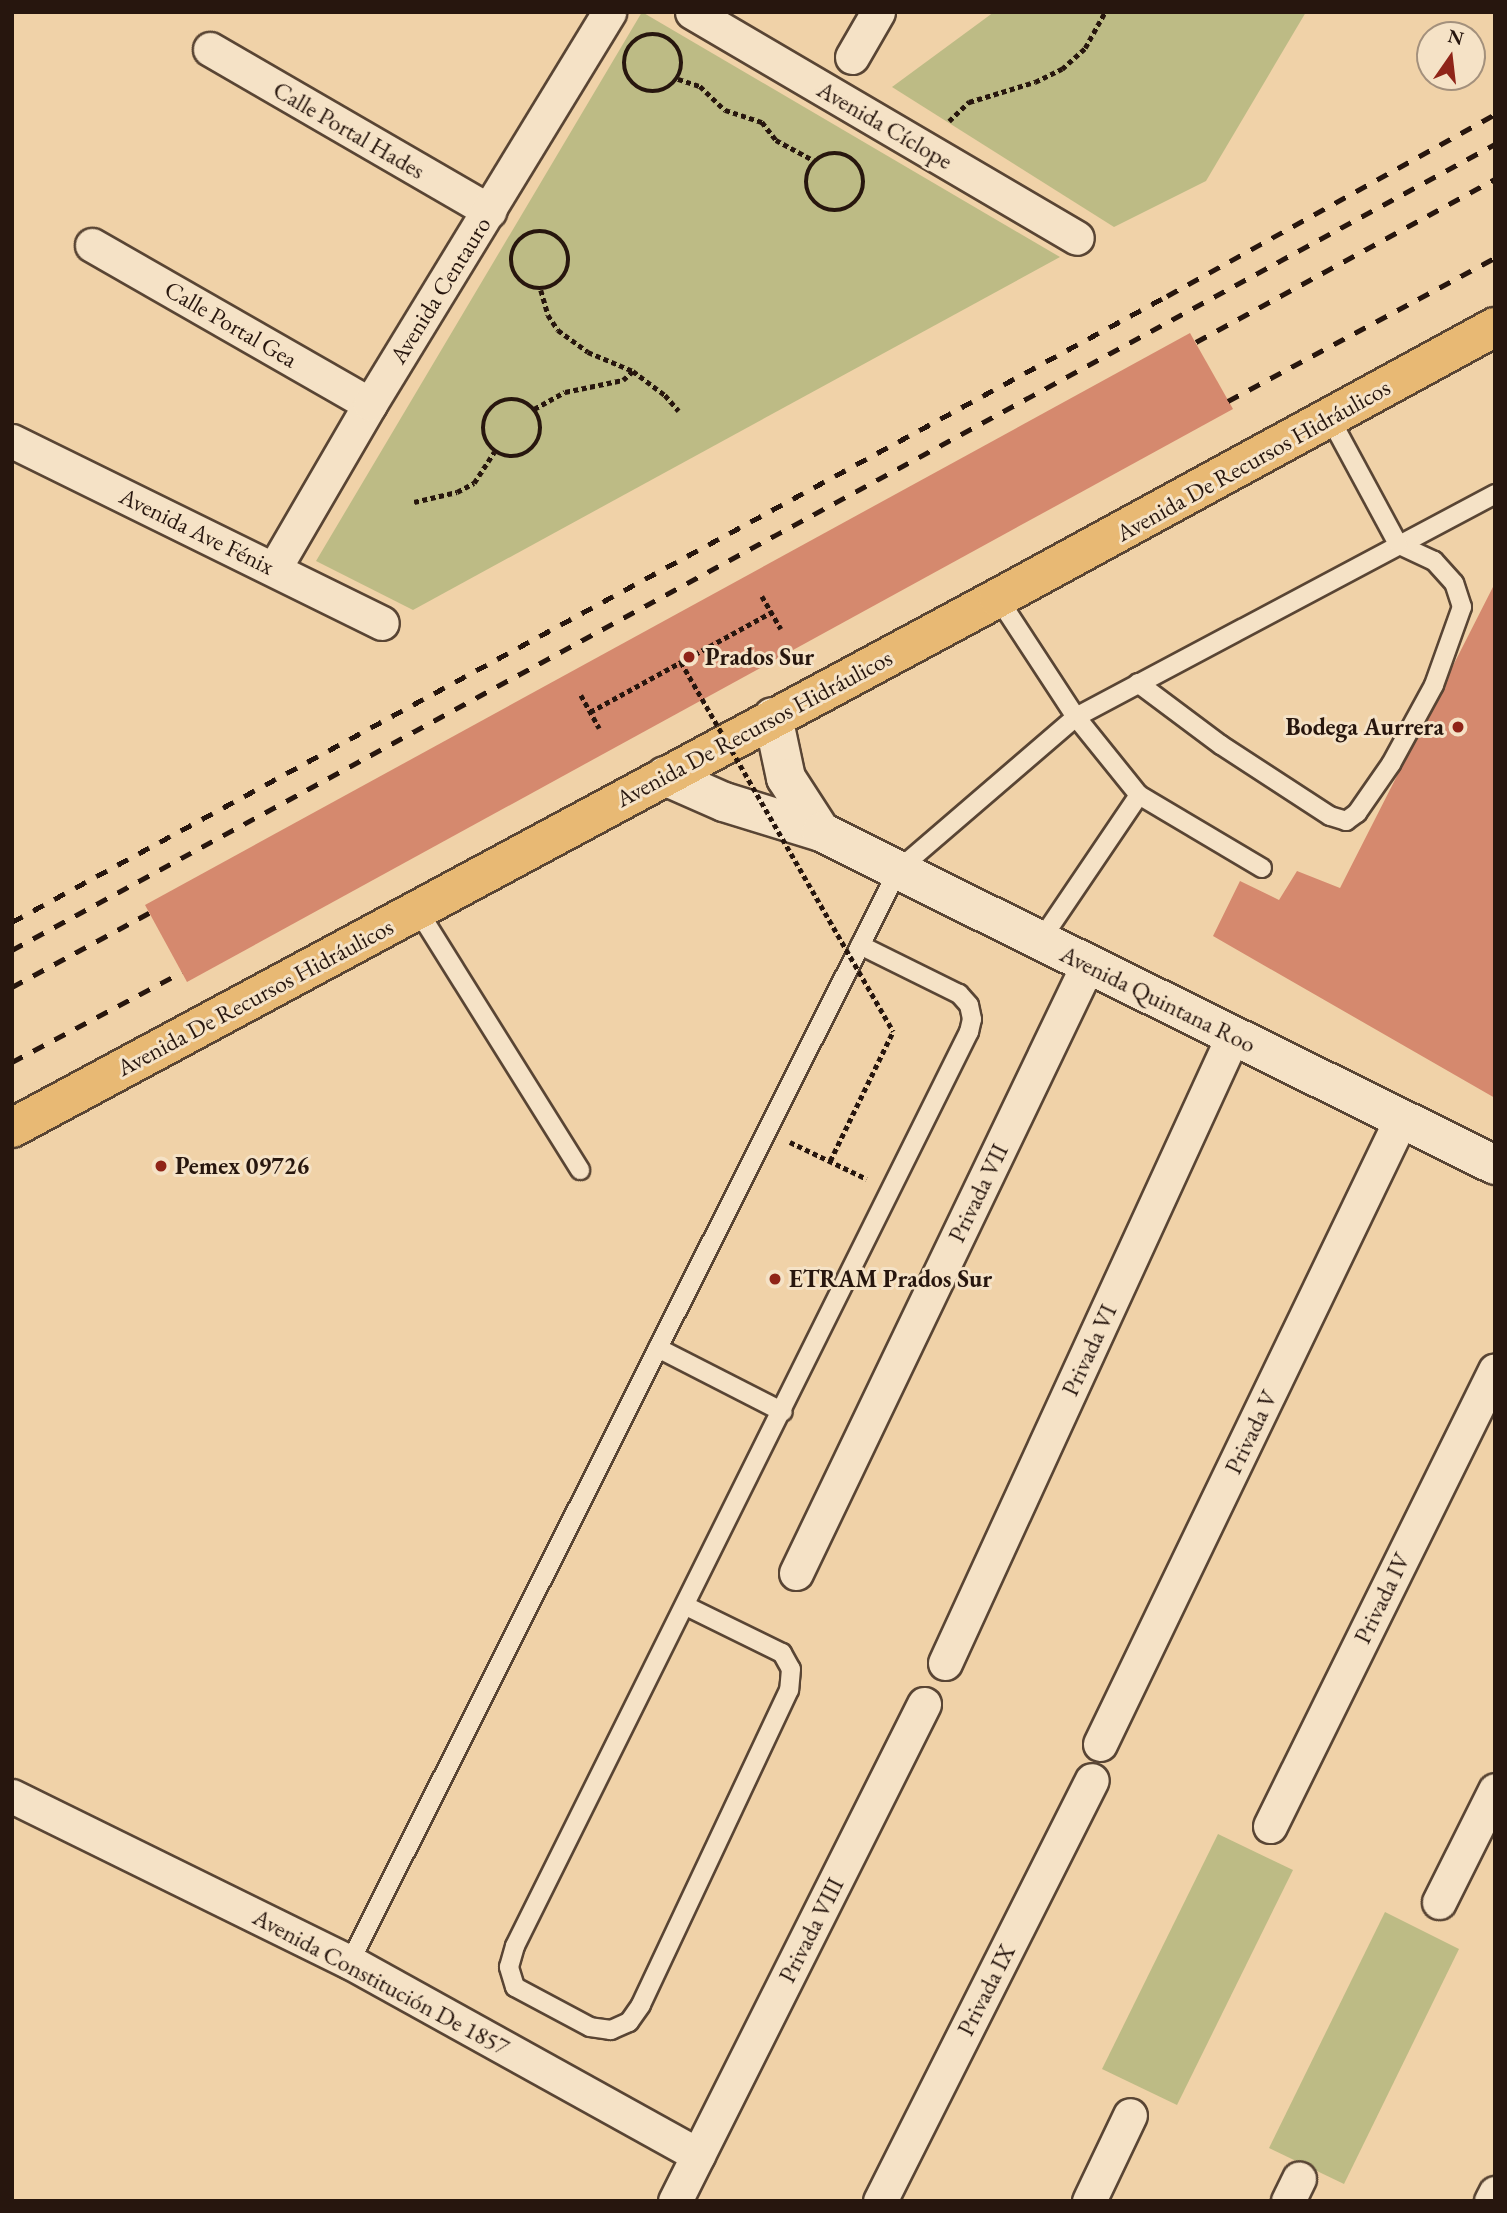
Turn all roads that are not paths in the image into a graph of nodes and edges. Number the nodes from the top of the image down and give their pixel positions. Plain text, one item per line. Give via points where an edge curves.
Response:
1 (692, 12) edge
2 (878, 12) edge
3 (606, 13) edge
4 (210, 49) dead end
5 (852, 57) dead end
6 (489, 211) junction
7 (1077, 238) dead end
8 (92, 245) dead end
9 (1495, 327) edge
10 (370, 404) junction
11 (1330, 418) junction
12 (12, 441) edge
13 (1495, 494) edge
14 (1398, 544) junction
15 (274, 569) junction
16 (998, 598) junction
17 (382, 623) dead end
18 (1139, 683) junction
19 (773, 717) junction
20 (1076, 717) junction
21 (665, 776) junction
22 (1139, 795) junction
23 (821, 832) junction
24 (1262, 868) dead end
25 (898, 870) junction
26 (417, 909) junction
27 (1040, 941) junction
28 (860, 945) junction
29 (1088, 964) junction
30 (1233, 1036) junction
31 (1401, 1119) junction
32 (12, 1128) edge
33 (1495, 1165) edge
34 (580, 1170) dead end
35 (658, 1348) junction
36 (1495, 1370) edge
37 (783, 1412) junction
38 (796, 1573) dead end
39 (685, 1605) junction
40 (945, 1663) dead end
41 (924, 1704) dead end
42 (1100, 1744) dead end
43 (1091, 1780) dead end
44 (1495, 1790) edge
45 (12, 1797) edge
46 (1270, 1826) dead end
47 (1439, 1902) dead end
48 (350, 1962) junction
49 (1130, 2115) dead end
50 (698, 2155) junction
51 (1495, 2193) edge
52 (675, 2201) edge
53 (880, 2201) edge
54 (1089, 2201) edge
55 (1491, 2201) edge

1 - 7 street, Avenida Cíclope
2 - 5 street
3 - 6 street, Avenida Centauro
4 - 6 street, Calle Portal Hades
6 - 10 street, Avenida Centauro
8 - 10 street, Calle Portal Gea
9 - 11 main road, Avenida De Recursos Hidráulicos
10 - 15 street, Avenida Centauro
11 - 14 lane
11 - 16 main road, Avenida De Recursos Hidráulicos
12 - 15 street, Avenida Ave Fénix
13 - 14 lane
14 - 18 lane
14 - 18 lane via 1434,561 1454,583 1462,607 1434,685 1391,764 1357,813 1346,821 1330,816 1220,745
15 - 17 street, Avenida Ave Fénix
16 - 19 main road, Avenida De Recursos Hidráulicos
16 - 20 lane
18 - 20 lane
19 - 21 main road, Avenida De Recursos Hidráulicos
19 - 23 main road via 786,778
20 - 22 lane
20 - 25 lane
21 - 23 main road, Avenida Quintana Roo via 724,802
21 - 26 main road, Avenida De Recursos Hidráulicos
22 - 24 lane
22 - 27 lane
23 - 25 main road, Avenida Quintana Roo
25 - 27 main road, Avenida Quintana Roo
25 - 28 lane
26 - 32 main road, Avenida De Recursos Hidráulicos
26 - 34 lane
27 - 29 main road, Avenida Quintana Roo
28 - 35 lane
28 - 37 lane via 959,994 969,1005 972,1018
29 - 30 main road, Avenida Quintana Roo
29 - 38 street, Privada VII
30 - 31 main road, Avenida Quintana Roo
30 - 40 street, Privada VI
31 - 33 main road, Avenida Quintana Roo
31 - 42 street, Privada V
35 - 37 lane
35 - 48 lane
36 - 46 street, Privada IV
37 - 39 lane
39 - 39 lane via 514,1946 509,1967 515,1987 590,2027 611,2030 629,2022 641,2005 789,1690 791,1669 782,1653
41 - 50 street, Privada VIII
43 - 53 street, Privada IX
44 - 47 street
45 - 48 street, Avenida Constitución De 1857
48 - 50 street, Avenida Constitución De 1857
49 - 54 street
50 - 52 street
51 - 55 street

